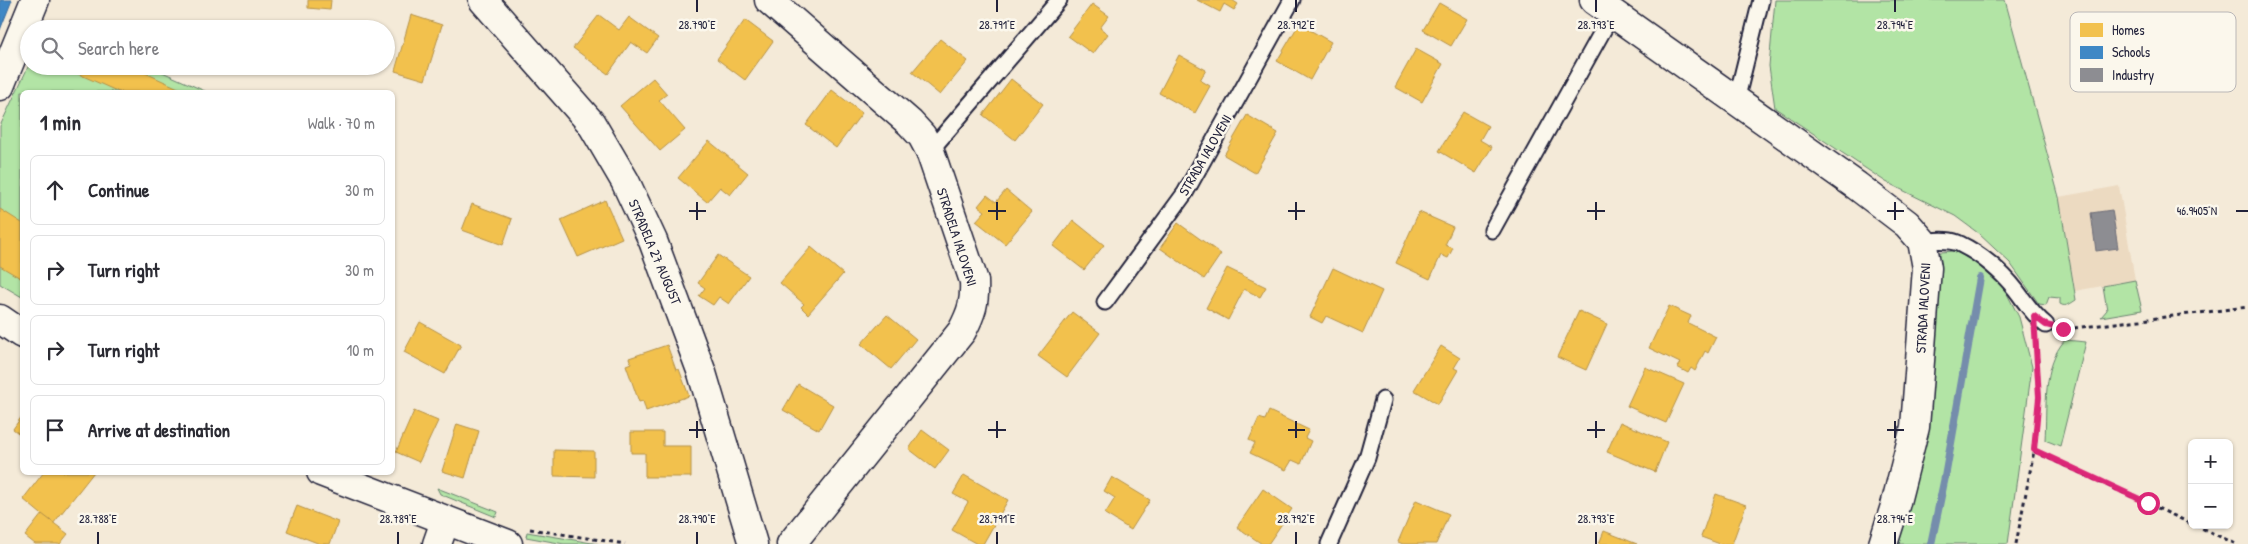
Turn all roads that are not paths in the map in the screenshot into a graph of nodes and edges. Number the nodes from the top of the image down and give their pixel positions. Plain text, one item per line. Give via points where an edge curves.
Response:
1 (35, 0) edge
2 (483, 0) edge
3 (769, 0) edge
4 (1059, 0) edge
5 (1292, 0) edge
6 (1761, 0) edge
7 (1603, 7) edge
8 (27, 20) edge
9 (20, 37) edge
10 (0, 86) edge
11 (1736, 101) junction
12 (930, 150) junction
13 (1492, 230) dead end
14 (1922, 241) junction
15 (1105, 302) dead end
16 (0, 319) edge
17 (2040, 320) road end
18 (20, 333) edge
19 (1383, 400) dead end
20 (330, 475) edge
21 (441, 532) edge
22 (508, 544) edge
23 (753, 544) edge
24 (791, 544) edge
25 (1329, 544) edge
26 (1883, 544) edge

1 - 8 street
2 - 23 street, STRADELA 27 AUGUST via 591,122 625,181 653,242 702,373
3 - 12 street, STRADELA IALOVENI via 910,123
4 - 12 lane
5 - 15 lane, STRADA IALOVENI via 1185,192
6 - 11 lane
7 - 11 street
7 - 13 lane
9 - 10 street
11 - 14 street via 1857,186 1907,224
12 - 24 street, STRADELA IALOVENI via 974,281 975,299 970,316 962,331
14 - 17 lane via 1960,243 2012,284
14 - 26 street, STRADA IALOVENI via 1927,268 1914,427
16 - 18 street
19 - 25 lane via 1367,458
20 - 21 street
21 - 22 street

